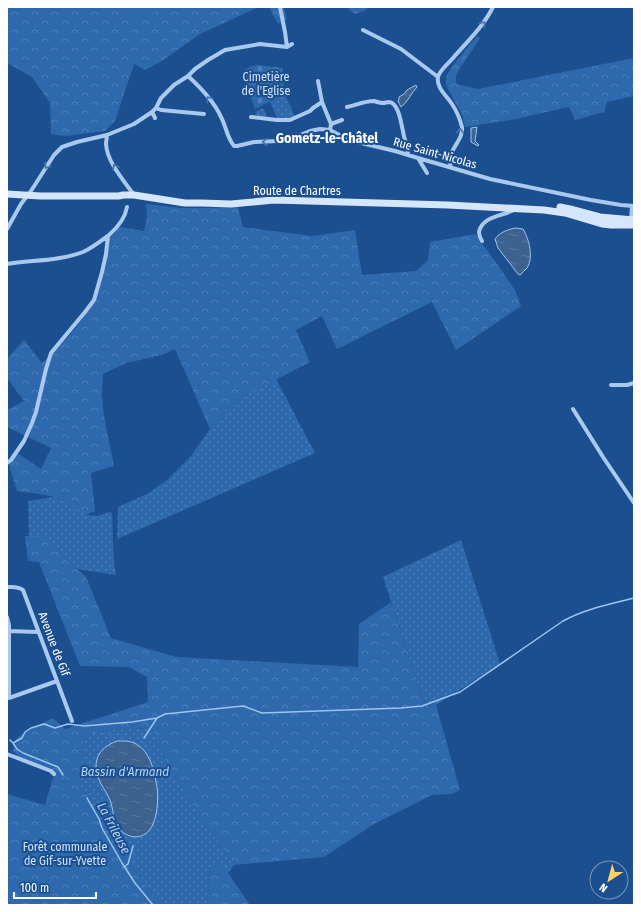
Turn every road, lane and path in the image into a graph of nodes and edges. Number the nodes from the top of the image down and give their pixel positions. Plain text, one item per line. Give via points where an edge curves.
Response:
1 (280, 7) edge
2 (493, 7) edge
3 (363, 30) dead end
4 (292, 44) dead end
5 (287, 47) junction
6 (188, 76) junction
7 (438, 77) junction
8 (318, 81) dead end
9 (322, 102) junction
10 (347, 107) dead end
11 (156, 108) junction
12 (152, 112) junction
13 (204, 114) dead end
14 (251, 117) dead end
15 (155, 118) dead end
16 (342, 120) dead end
17 (331, 124) junction
18 (330, 130) junction
19 (107, 135) junction
20 (408, 155) junction
21 (418, 158) junction
22 (450, 168) junction
23 (428, 172) dead end
24 (7, 190) edge
25 (30, 193) junction
26 (7, 194) edge
27 (134, 195) junction
28 (633, 206) edge
29 (126, 207) dead end
30 (516, 207) junction
31 (632, 223) edge
32 (7, 229) edge
33 (108, 236) junction
34 (482, 241) dead end
35 (7, 264) edge
36 (634, 384) edge
37 (612, 385) dead end
38 (573, 409) dead end
39 (7, 463) edge
40 (634, 503) edge
41 (7, 587) edge
42 (7, 618) edge
43 (8, 631) edge
44 (38, 632) junction
45 (57, 681) junction
46 (72, 721) dead end
47 (7, 754) edge
48 (54, 774) dead end

1 - 5 street
7 -> 2 street via 481,26
3 - 7 street via 401,48
4 - 5 street
5 - 6 street via 260,44 226,50
6 - 11 street via 174,85 161,98
18 -> 6 street via 320,129 278,141 234,146 217,109
22 -> 7 street via 462,127 452,103 438,84
8 - 9 street
9 - 14 street via 290,120
9 - 17 street
10 - 20 street via 376,101 392,103 400,116
11 - 12 street
11 - 13 street
12 - 15 street
12 - 19 street via 134,124
16 - 17 street
17 - 18 street
18 - 20 street, Rue Saint-Nicolas via 349,140
19 -> 25 street via 62,147
27 -> 19 street via 108,156
20 - 21 street, Rue Saint-Nicolas
21 - 22 street, Rue Saint-Nicolas
21 - 23 street
22 - 28 street, Rue Saint-Nicolas via 533,188
24 - 25 main road, Route de Chartres
25 - 26 main road, Route de Chartres
25 - 27 main road, Route de Chartres
25 - 32 street
27 - 30 main road, Route de Chartres via 184,203 231,204 274,200
28 - 31 street
29 - 33 street via 119,224
30 - 31 main road, Route de Chartres via 556,206
30 - 34 street via 513,211 486,220 480,228 479,237
33 - 35 street via 87,250 75,254
33 - 39 street via 94,300 52,353 32,423 24,441 12,460
36 - 37 street
38 - 40 street
41 - 44 street, Avenue de Gif via 23,590
42 - 43 street
43 - 44 street
43 - 45 street via 9,698
44 - 45 street, Avenue de Gif
45 - 46 street, Avenue de Gif
47 - 48 street

